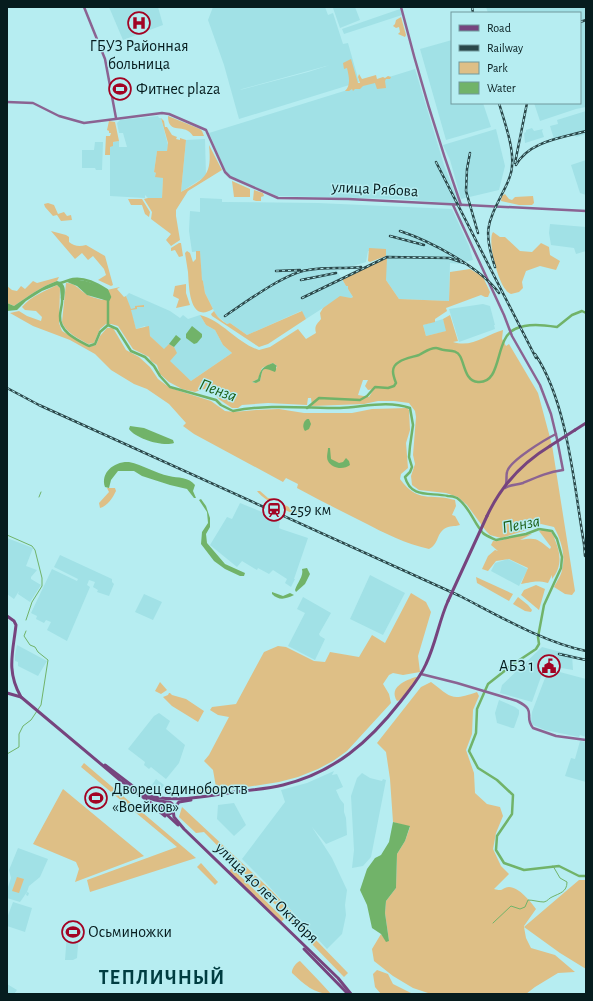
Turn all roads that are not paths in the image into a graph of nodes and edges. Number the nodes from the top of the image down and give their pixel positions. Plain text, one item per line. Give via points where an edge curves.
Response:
1 (84, 7) edge
2 (401, 7) edge
3 (7, 102) edge
4 (116, 118) junction
5 (453, 205) junction
6 (461, 205) junction
7 (586, 211) edge
8 (586, 424) edge
9 (556, 434) junction
10 (507, 475) junction
11 (514, 476) junction
12 (515, 484) junction
13 (506, 487) junction
14 (7, 616) edge
15 (422, 674) junction
16 (7, 693) edge
17 (21, 696) junction
18 (585, 740) edge
19 (366, 742) junction
20 (96, 760) junction
21 (141, 795) junction
22 (191, 798) junction
23 (167, 802) junction
24 (174, 809) junction
25 (164, 812) junction
26 (179, 826) junction
27 (349, 993) edge

1 - 4 street via 105,59
2 - 6 street via 441,150
3 - 4 street via 33,103 78,122
4 - 5 street, улица Рябова via 162,113 206,130 225,172 230,177 278,198
5 - 6 street, улица Рябова
5 - 9 street via 512,336 540,386
6 - 7 street, улица Рябова
8 - 11 main road, bridge via 530,459
9 - 10 street via 511,465
9 - 12 street via 563,470
10 - 11 street
10 - 13 street
11 - 12 street
11 - 13 main road
12 - 13 street
13 - 15 main road, bridge via 496,499 448,601
14 - 17 main road via 16,625 11,672
15 - 18 street via 517,701 530,711 530,723 533,728 556,736
15 - 19 main road via 390,718
16 - 17 main road
17 - 20 main road, улица 40 лет Октября
19 - 22 main road via 336,763 299,780 273,787
19 - 24 main road via 337,764 302,781 181,802 176,804
20 - 21 main road, улица 40 лет Октября
20 - 21 main road, улица 40 лет Октября
21 - 22 main road via 160,799
21 - 23 main road, улица 40 лет Октября
21 - 25 main road, улица 40 лет Октября
21 - 26 main road, улица 40 лет Октября
22 - 23 main road
23 - 24 main road, улица 40 лет Октября via 172,803
23 - 25 main road via 162,805
24 - 25 main road via 170,814
24 - 27 main road, улица 40 лет Октября via 175,818 184,829 338,978
25 - 26 main road, улица 40 лет Октября
26 - 27 main road, улица 40 лет Октября

